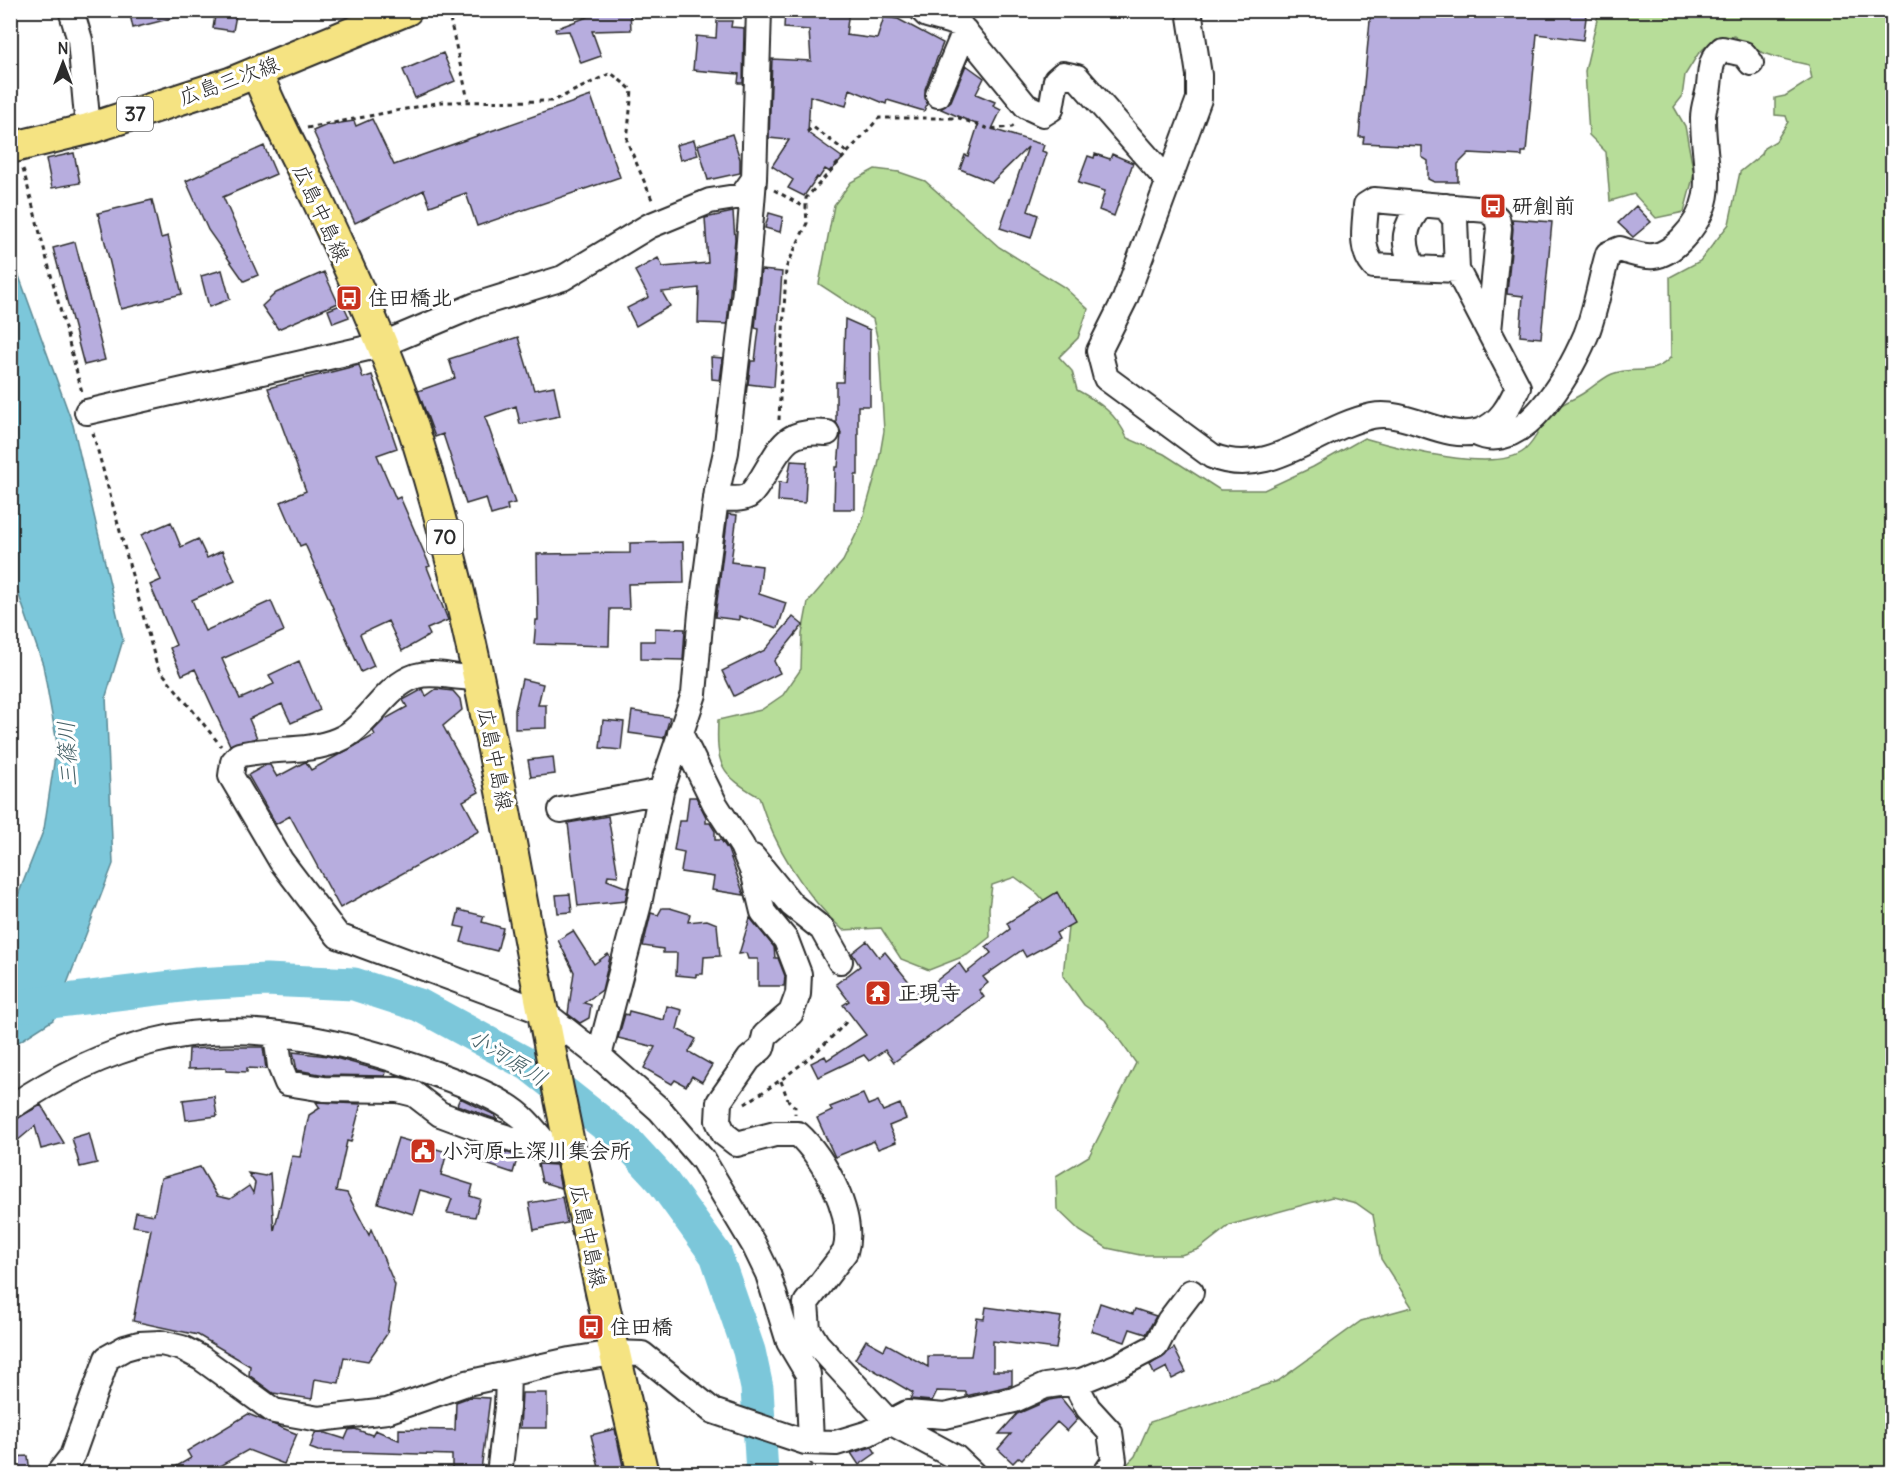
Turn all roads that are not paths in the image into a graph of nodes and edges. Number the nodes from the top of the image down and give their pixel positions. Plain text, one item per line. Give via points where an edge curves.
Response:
1 (71, 10) edge
2 (407, 10) edge
3 (759, 10) edge
4 (922, 10) edge
5 (1189, 10) edge
6 (955, 21) edge
7 (1751, 63) dead end
8 (258, 73) junction
9 (1063, 74) junction
10 (938, 95) dead end
11 (1094, 120) dead end
12 (88, 129) junction
13 (14, 146) edge
14 (754, 179) junction
15 (1168, 180) junction
16 (1433, 205) junction
17 (1414, 268) junction
18 (1457, 270) junction
19 (1489, 331) junction
20 (381, 345) junction
21 (87, 412) road end
22 (1473, 432) junction
23 (827, 433) dead end
24 (716, 498) junction
25 (479, 677) junction
26 (680, 733) junction
27 (661, 791) junction
28 (561, 810) dead end
29 (732, 832) junction
30 (840, 961) dead end
31 (545, 1020) junction
32 (276, 1034) junction
33 (599, 1056) junction
34 (10, 1108) edge
35 (737, 1144) junction
36 (564, 1151) junction
37 (703, 1160) junction
38 (1191, 1292) dead end
39 (614, 1353) junction
40 (508, 1374) junction
41 (1075, 1383) junction
42 (888, 1421) junction
43 (808, 1442) junction
44 (58, 1473) edge
45 (499, 1473) edge
46 (643, 1473) edge
47 (973, 1473) edge
48 (1105, 1473) edge

1 - 12 street via 80,40
2 - 8 main road, 広島三次線 / 37
3 - 14 street
4 - 6 street via 927,15
5 - 15 street via 1199,99
6 - 9 street via 1026,106 1043,114 1051,109 1056,80
6 - 10 street
7 - 22 street via 1744,54 1722,49 1711,63 1704,106 1706,202 1699,219 1670,252 1643,257 1620,249 1608,255 1586,334 1545,406 1526,425 1503,435 1484,437
8 - 12 main road, 広島三次線 / 37
8 - 20 main road, 広島中島線 / 70
9 - 11 street
9 - 15 street via 1077,77
12 - 13 main road, 広島三次線 / 37
14 - 20 street via 742,196 710,201 662,221 563,278 476,305
14 - 24 street via 746,290 726,452
15 - 22 street via 1125,299 1099,351 1106,378 1221,460 1264,460 1371,416 1387,415 1454,432
16 - 17 street via 1412,216 1406,235 1405,251
16 - 17 street via 1374,200 1366,205 1364,245 1374,266
16 - 18 street via 1455,219
16 - 19 street via 1487,210 1497,218
17 - 18 street
18 - 19 street
19 - 22 street via 1518,387 1510,405 1491,424
20 - 21 street
20 - 25 main road, 広島中島線 / 70 via 417,440 457,578
23 - 24 street via 807,431 794,435 782,445 750,495 740,499
24 - 26 street via 694,694
25 - 31 main road, 広島中島線 / 70
25 - 31 street via 464,680 415,676 387,695 339,740 239,755 232,762 231,776 281,861 338,936
26 - 27 street
26 - 29 street
27 - 28 street
27 - 33 street via 641,893
29 - 30 street via 792,905 822,929
29 - 35 street via 754,875 763,912 786,939 799,974 798,994 791,1013 765,1035 762,1048 749,1059 719,1102 718,1121 724,1134
31 - 33 street
31 - 36 main road, 広島中島線 / 70
32 - 34 street via 225,1030 154,1041 87,1064
32 - 36 street via 380,1053 470,1086 521,1117
32 - 36 street via 280,1066 287,1083 324,1089 398,1090 414,1094 440,1114 483,1130
33 - 37 street via 660,1110
35 - 37 street
35 - 42 street via 775,1134 795,1134 813,1147 824,1164 847,1228 845,1252 807,1303 808,1329 831,1362
36 - 39 main road, 広島中島線 / 70
37 - 43 street via 754,1245 768,1274 789,1342 808,1374
38 - 41 street via 1156,1346
39 - 40 street
39 - 43 street via 642,1354 713,1411
39 - 46 main road, 広島中島線 / 70
40 - 44 street via 467,1383 387,1411 319,1419 274,1410 182,1348 161,1343 139,1344 107,1358 72,1456
40 - 45 street
41 - 42 street via 1045,1386 1014,1400 945,1416 907,1413
41 - 48 street via 1089,1408 1110,1432 1114,1461
42 - 43 street via 852,1439
42 - 47 street via 955,1457

